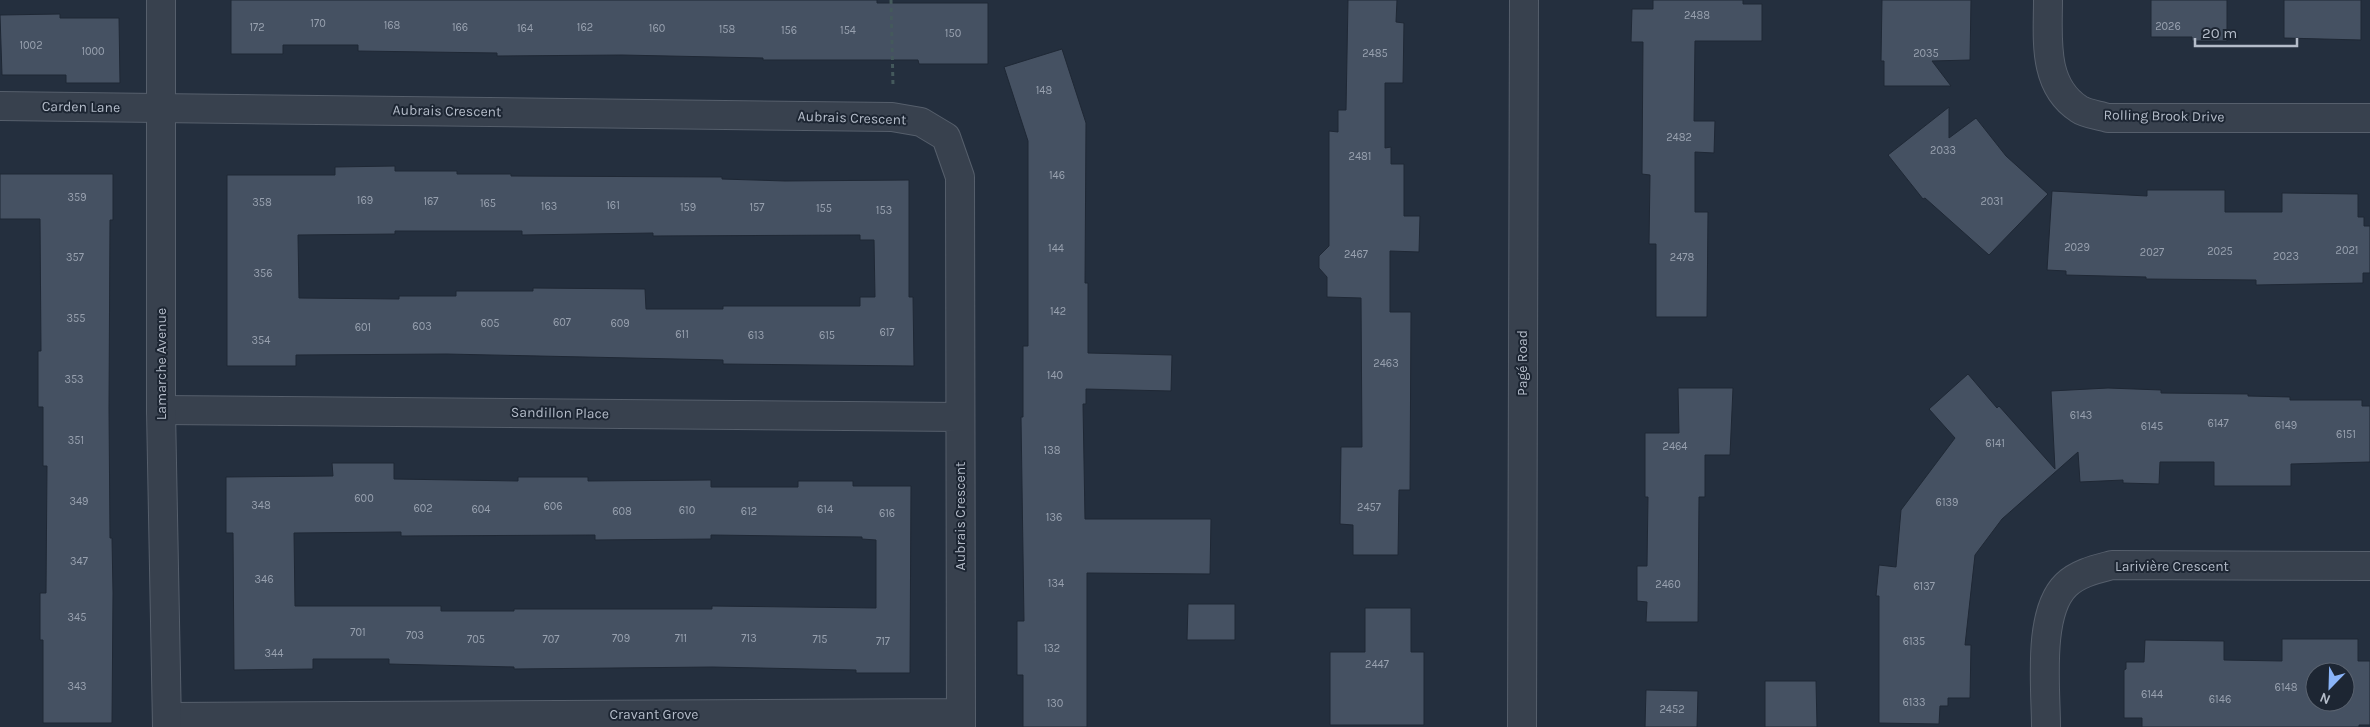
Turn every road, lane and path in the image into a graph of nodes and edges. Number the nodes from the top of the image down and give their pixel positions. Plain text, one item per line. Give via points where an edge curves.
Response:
1 (162, 0) edge
2 (890, 0) edge
3 (1524, 0) edge
4 (2048, 0) edge
5 (0, 106) edge
6 (161, 108) junction
7 (892, 117) junction
8 (2370, 118) edge
9 (161, 410) junction
10 (959, 416) junction
11 (2370, 566) edge
12 (961, 720) edge
13 (167, 722) edge
14 (1522, 727) edge
15 (2046, 727) edge

1 - 6 street, Lamarche Avenue
2 - 7 path
3 - 14 street, Pagé Road
4 - 8 street, Rolling Brook Drive via 2052,78 2080,110 2108,118
5 - 6 street, Carden Lane
6 - 7 street, Aubrais Crescent
6 - 9 street, Lamarche Avenue
7 - 10 street, Aubrais Crescent via 921,122 946,136 960,177
9 - 10 street, Sandillon Place
9 - 13 street, Lamarche Avenue
10 - 12 street, Aubrais Crescent
11 - 15 street, Larivière Crescent via 2112,565 2087,572 2066,585 2052,607 2046,632
12 - 13 street, Cravant Grove

